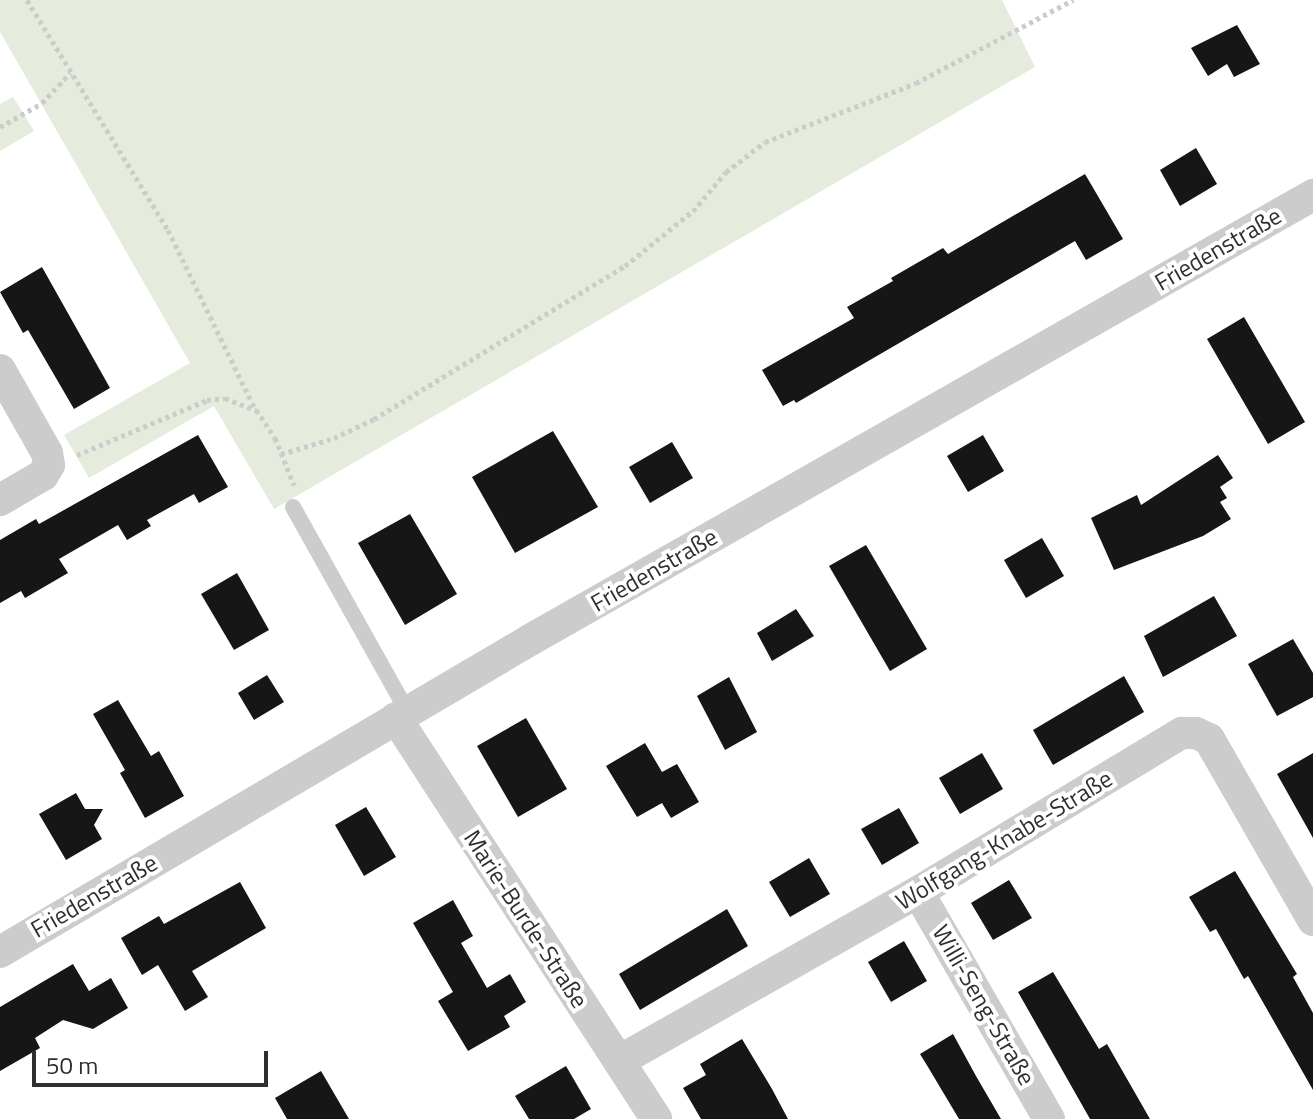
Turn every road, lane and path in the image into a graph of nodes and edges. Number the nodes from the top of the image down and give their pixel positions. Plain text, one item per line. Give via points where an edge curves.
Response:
1 (27, 0) edge
2 (1073, 0) edge
3 (71, 72) junction
4 (0, 127) edge
5 (1313, 195) edge
6 (0, 370) edge
7 (257, 411) junction
8 (281, 454) junction
9 (49, 465) junction
10 (0, 500) edge
11 (293, 507) joint
12 (402, 715) junction
13 (918, 892) junction
14 (1313, 920) edge
15 (0, 952) edge
16 (619, 1061) junction
17 (656, 1119) edge
18 (1049, 1119) edge

1 - 3 path
2 - 8 path via 916,83 765,142 625,266 374,419
3 - 4 path via 42,103
3 - 7 path via 168,230
5 - 12 street, Friedenstraße
6 - 9 street
7 - 8 path
7 - 9 path via 225,398 207,400
8 - 11 path via 297,495
9 - 10 street via 43,475
11 - 12 lane
12 - 15 street, Friedenstraße
12 - 16 street, Marie-Burde-Straße
13 - 14 street, Wolfgang-Knabe-Straße via 1182,733 1196,733 1209,739
13 - 16 street, Wolfgang-Knabe-Straße
13 - 18 street, Willi-Seng-Straße
16 - 17 street, Marie-Burde-Straße

